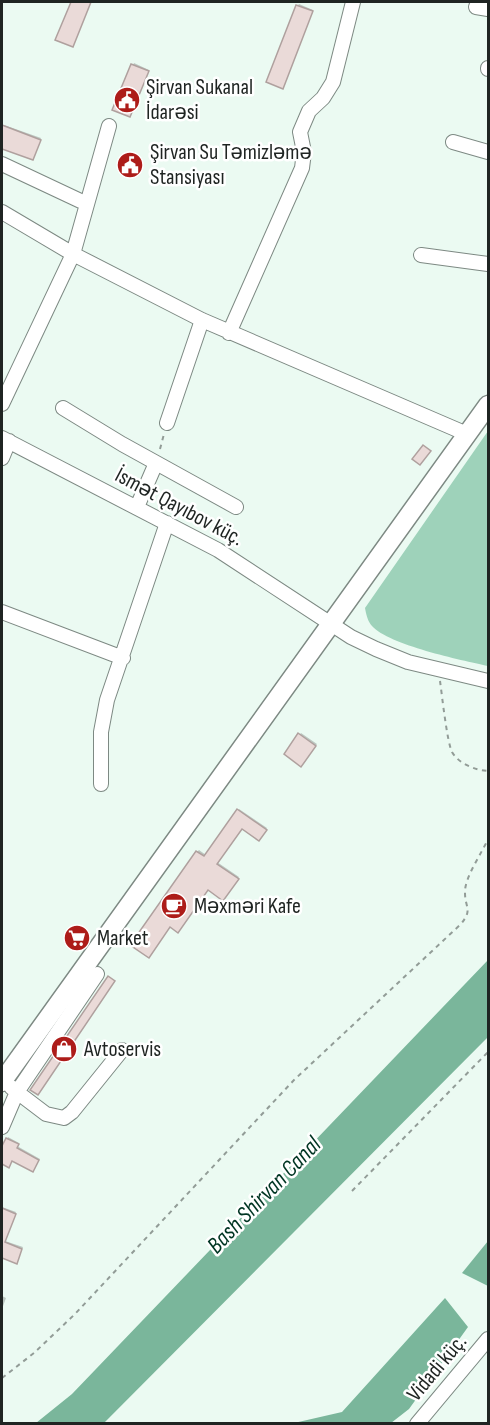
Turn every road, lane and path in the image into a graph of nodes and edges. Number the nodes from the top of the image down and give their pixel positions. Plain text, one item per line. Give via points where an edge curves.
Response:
1 (353, 2) edge
2 (110, 126) dead end
3 (453, 142) dead end
4 (489, 152) edge
5 (2, 164) edge
6 (87, 204) junction
7 (2, 212) edge
8 (73, 254) junction
9 (421, 255) dead end
10 (489, 264) edge
11 (202, 320) junction
12 (229, 333) junction
13 (2, 404) edge
14 (489, 405) edge
15 (63, 408) dead end
16 (167, 423) joint
17 (467, 434) junction
18 (5, 440) edge
19 (2, 458) edge
20 (156, 463) junction
21 (137, 507) junction
22 (236, 507) dead end
23 (167, 523) junction
24 (2, 612) edge
25 (331, 624) junction
26 (123, 658) junction
27 (438, 669) junction
28 (489, 681) edge
29 (489, 771) edge
30 (101, 784) dead end
31 (489, 839) edge
32 (97, 975) dead end
33 (122, 1050) dead end
34 (489, 1052) edge
35 (2, 1082) edge
36 (17, 1092) junction
37 (2, 1127) edge
38 (352, 1191) dead end
39 (489, 1340) edge
40 (2, 1378) edge
41 (424, 1421) edge

1 - 12 street via 333,82 309,111 300,132 302,168
2 - 6 street
3 - 4 street
5 - 6 street
6 - 8 street
7 - 8 street
8 - 11 street
8 - 13 street
9 - 10 street
11 - 12 street
11 - 16 street
12 - 17 street
14 - 17 main road
15 - 20 street
16 - 20 path
17 - 25 main road
18 - 19 street
18 - 21 street, İsmət Qayıbov küç.
20 - 21 street
20 - 22 street
21 - 23 street, İsmət Qayıbov küç.
23 - 25 street, İsmət Qayıbov küç. via 237,561
23 - 26 street
24 - 26 street
25 - 27 street, İsmət Qayıbov küç. via 376,649
25 - 35 main road
26 - 30 street via 107,700 101,732
27 - 28 street, İsmət Qayıbov küç.
27 - 29 path via 451,751 461,762
31 - 40 path via 466,882 468,915 461,924 294,1080 75,1314
32 - 36 street
33 - 36 street via 64,1118 46,1114
34 - 38 path
35 - 36 street
36 - 37 street
39 - 41 street, Vidadi küç.

